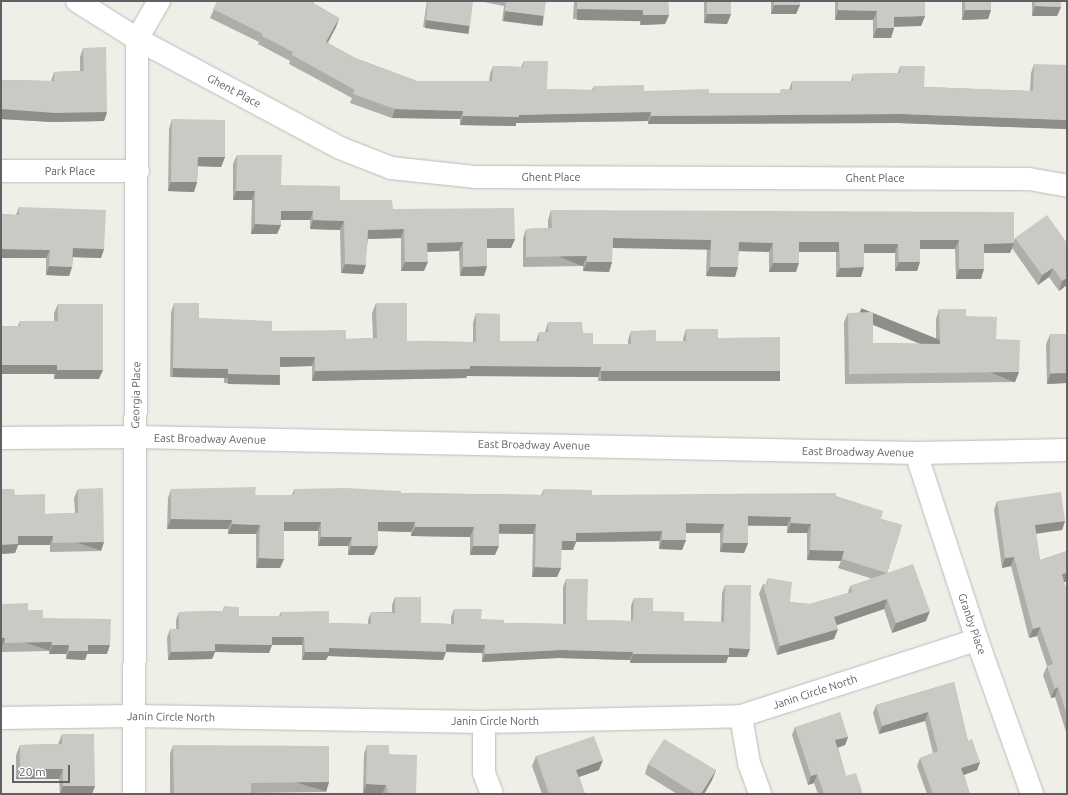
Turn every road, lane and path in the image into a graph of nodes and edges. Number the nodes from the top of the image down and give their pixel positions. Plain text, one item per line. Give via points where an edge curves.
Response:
1 (77, 1) edge
2 (159, 1) edge
3 (137, 39) junction
4 (1, 171) edge
5 (138, 171) junction
6 (1067, 186) edge
7 (1, 438) edge
8 (135, 438) junction
9 (1067, 450) edge
10 (916, 453) junction
11 (977, 640) junction
12 (134, 716) junction
13 (741, 716) junction
14 (1, 718) edge
15 (484, 722) junction
16 (134, 794) edge
17 (492, 794) edge
18 (760, 794) edge
19 (1032, 794) edge

1 - 3 street, Ghent Place
2 - 3 street
3 - 5 street, Georgia Place
3 - 6 street, Ghent Place via 340,148 391,168 475,177 1029,179
4 - 5 street, Park Place
5 - 8 street, Georgia Place
7 - 8 street, East Broadway Avenue
8 - 10 street, East Broadway Avenue
8 - 12 street, Georgia Place
9 - 10 street, East Broadway Avenue
10 - 11 street, Granby Place
11 - 13 street, Janin Circle North
11 - 19 street, Granby Place
12 - 14 street, Janin Circle North
12 - 15 street, Janin Circle North
12 - 16 street, Georgia Place
13 - 15 street, Janin Circle North
13 - 18 street via 749,763
15 - 17 street via 484,773

